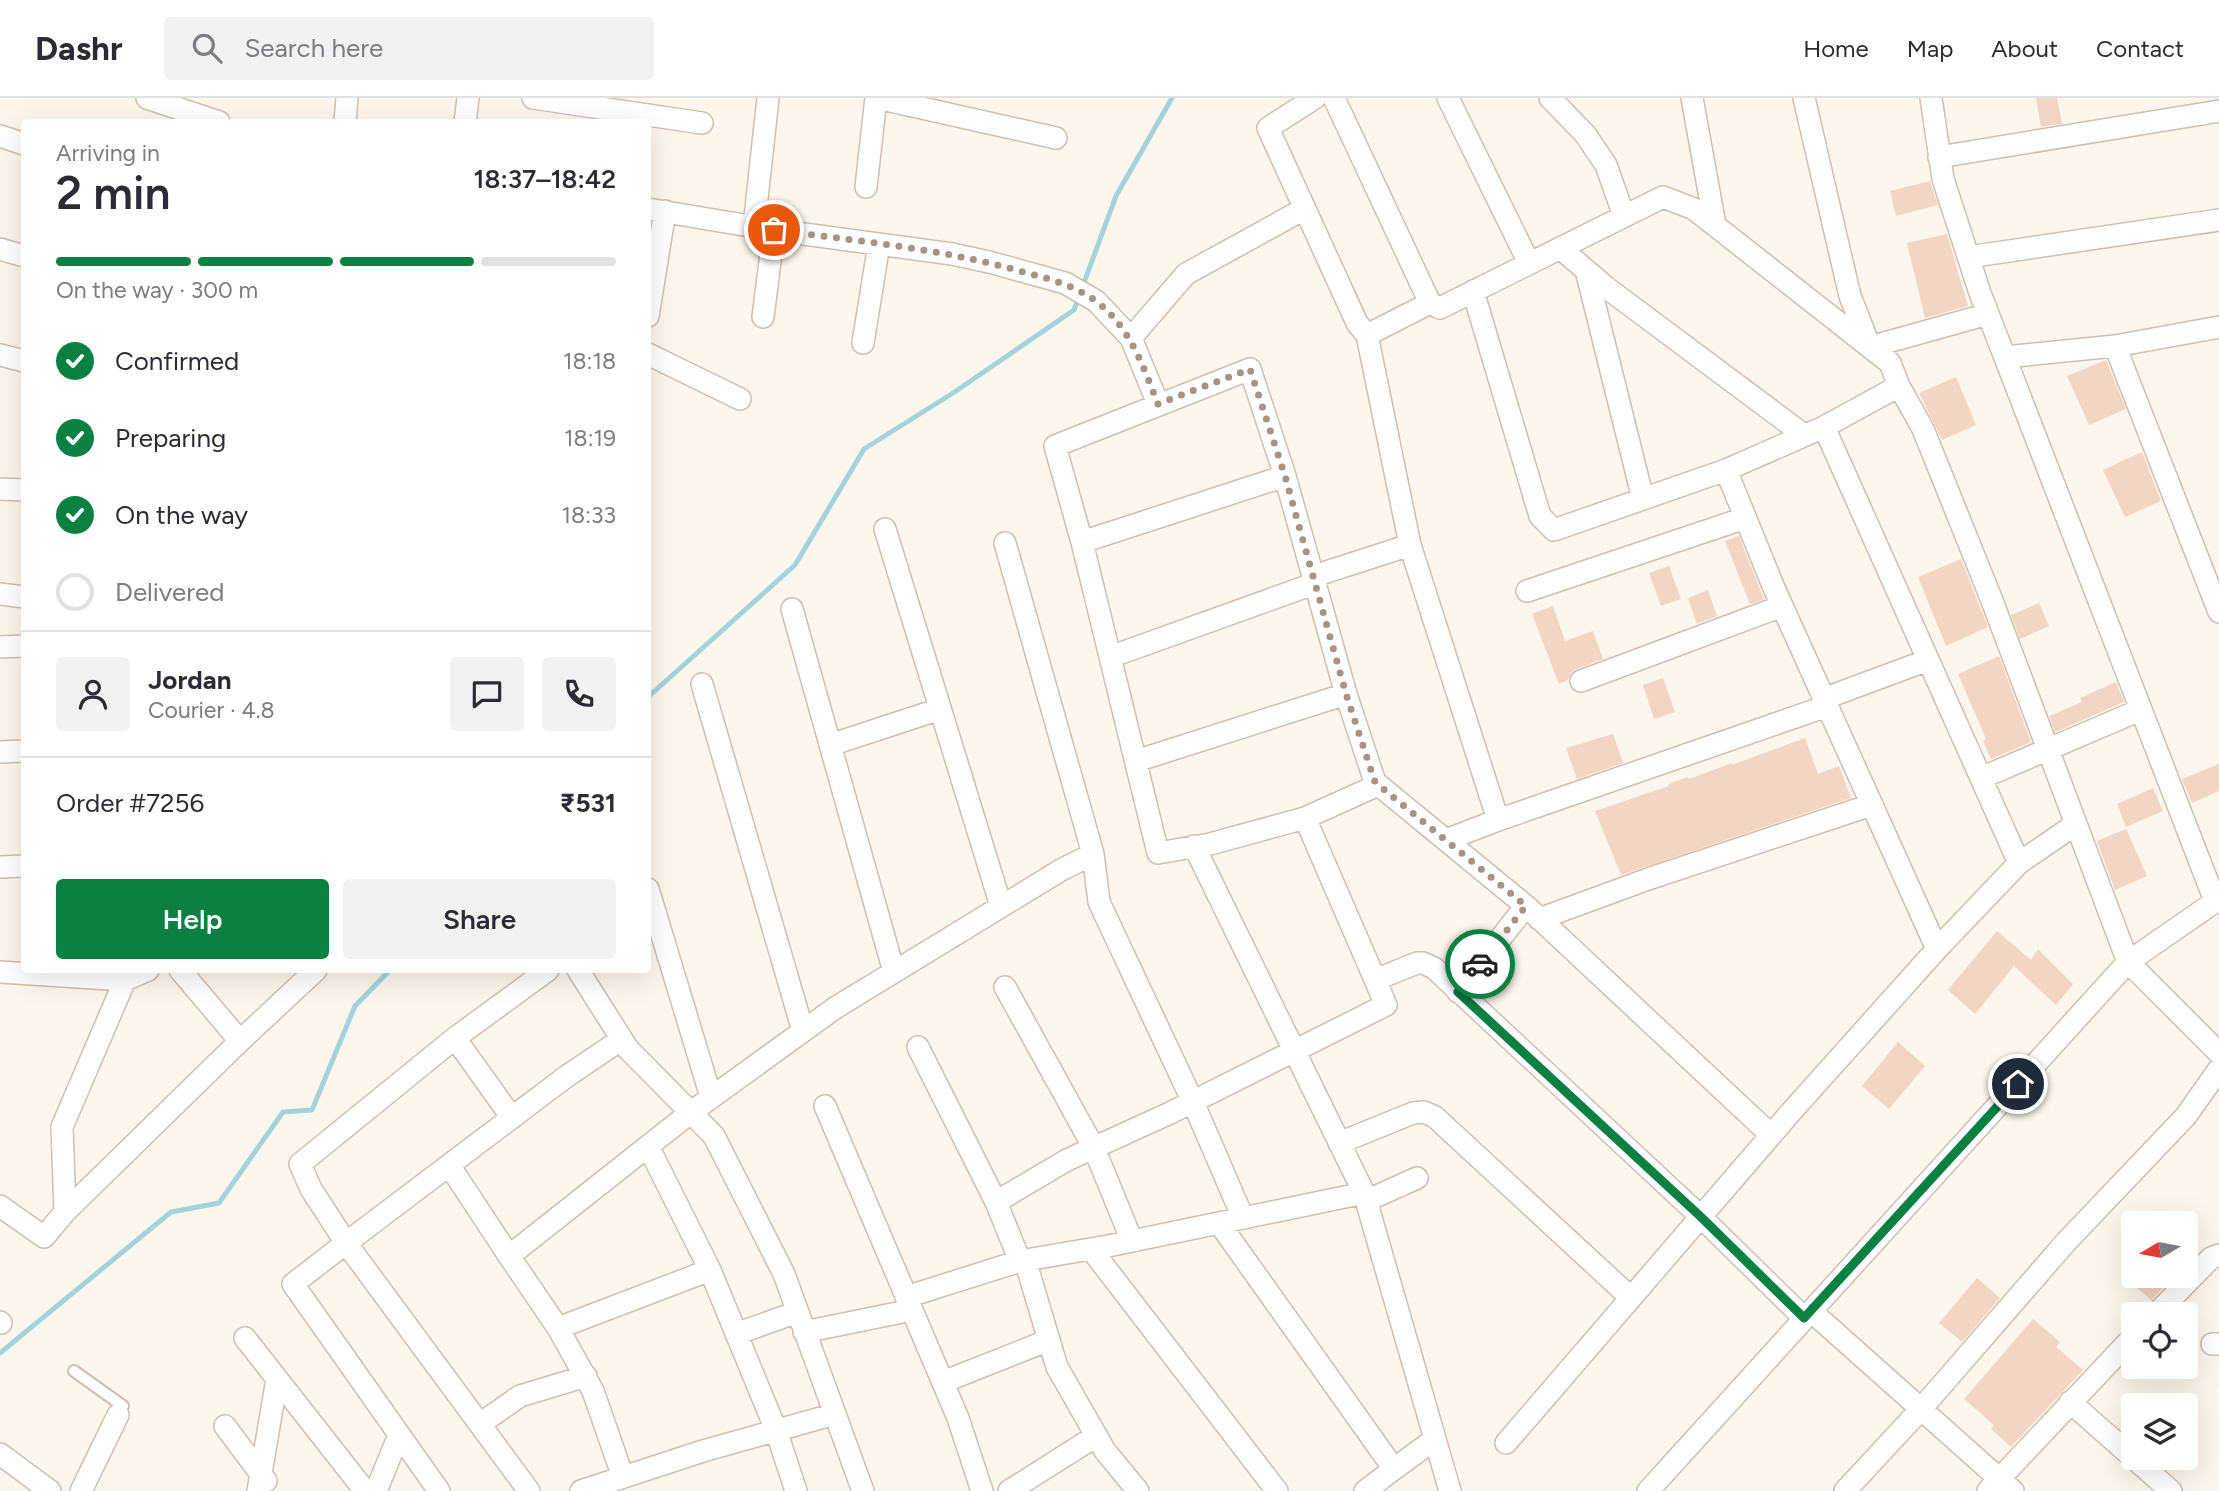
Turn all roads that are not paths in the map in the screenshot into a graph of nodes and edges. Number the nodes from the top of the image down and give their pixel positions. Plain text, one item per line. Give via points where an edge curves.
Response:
1 (147, 98) edge
2 (347, 98) edge
3 (468, 98) edge
4 (533, 98) edge
5 (768, 98) edge
6 (877, 98) edge
7 (1315, 98) edge
8 (1334, 98) edge
9 (1448, 98) edge
10 (1550, 98) edge
11 (1692, 98) edge
12 (1804, 98) edge
13 (1931, 98) edge
14 (2219, 111) edge
15 (210, 119) edge
16 (345, 119) edge
17 (465, 119) edge
18 (702, 123) dead end
19 (0, 136) edge
20 (1056, 138) dead end
21 (21, 143) edge
22 (1939, 157) junction
23 (866, 187) dead end
24 (1304, 209) junction
25 (656, 210) edge
26 (1624, 216) junction
27 (2219, 220) edge
28 (1715, 225) junction
29 (764, 228) junction
30 (879, 244) junction
31 (1560, 248) junction
32 (0, 249) edge
33 (21, 256) edge
34 (1968, 257) junction
35 (1530, 264) junction
36 (1586, 270) junction
37 (651, 276) edge
38 (1474, 291) junction
39 (1430, 303) junction
40 (1988, 314) junction
41 (763, 317) dead end
42 (2219, 328) edge
43 (1367, 335) junction
44 (1131, 338) junction
45 (863, 343) dead end
46 (2115, 346) junction
47 (1870, 347) junction
48 (0, 355) edge
49 (651, 355) edge
50 (2005, 357) junction
51 (21, 360) edge
52 (1899, 386) junction
53 (740, 399) dead end
54 (1158, 404) junction
55 (1824, 427) junction
56 (1804, 435) junction
57 (1726, 470) junction
58 (1285, 476) junction
59 (0, 489) edge
60 (21, 490) edge
61 (1643, 499) junction
62 (1745, 518) junction
63 (886, 529) dead end
64 (1082, 542) junction
65 (1005, 543) dead end
66 (1410, 545) junction
67 (1315, 580) junction
68 (1527, 591) dead end
69 (0, 594) edge
70 (21, 597) edge
71 (1782, 607) junction
72 (792, 609) dead end
73 (2219, 612) edge
74 (21, 646) edge
75 (0, 647) edge
76 (1110, 657) junction
77 (1928, 660) junction
78 (1581, 681) dead end
79 (702, 684) dead end
80 (1346, 694) junction
81 (1825, 702) junction
82 (940, 709) junction
83 (2140, 710) junction
84 (830, 745) junction
85 (2048, 749) junction
86 (21, 751) edge
87 (0, 752) edge
88 (1136, 761) junction
89 (1981, 778) junction
90 (1378, 785) junction
91 (1871, 805) junction
92 (1305, 818) junction
93 (1498, 820) junction
94 (2076, 824) junction
95 (1446, 840) junction
96 (1194, 846) junction
97 (1093, 854) junction
98 (2019, 863) junction
99 (21, 866) edge
100 (0, 867) edge
101 (651, 900) edge
102 (2217, 900) edge
103 (1001, 906) junction
104 (1533, 913) junction
105 (1937, 949) junction
106 (2128, 962) junction
107 (0, 972) edge
108 (21, 972) edge
109 (894, 972) junction
110 (60, 973) edge
111 (141, 973) edge
112 (183, 973) edge
113 (313, 973) edge
114 (544, 973) edge
115 (580, 973) edge
116 (125, 980) junction
117 (1375, 980) junction
118 (1004, 987) dead end
119 (1458, 992) junction
120 (803, 1031) junction
121 (455, 1038) junction
122 (622, 1039) junction
123 (240, 1041) junction
124 (918, 1047) dead end
125 (1294, 1051) junction
126 (2219, 1053) edge
127 (2219, 1069) edge
128 (711, 1097) junction
129 (1193, 1102) junction
130 (824, 1106) dead end
131 (690, 1113) junction
132 (512, 1118) junction
133 (1771, 1135) junction
134 (1339, 1143) junction
135 (648, 1146) junction
136 (1094, 1148) junction
137 (449, 1165) junction
138 (1417, 1178) dead end
139 (1365, 1197) junction
140 (996, 1202) junction
141 (0, 1206) edge
142 (65, 1212) junction
143 (1701, 1217) junction
144 (1243, 1218) junction
145 (1219, 1223) junction
146 (1132, 1241) junction
147 (346, 1243) junction
148 (1091, 1249) junction
149 (2219, 1255) edge
150 (509, 1256) junction
151 (1022, 1260) junction
152 (710, 1270) junction
153 (1631, 1298) junction
154 (2168, 1302) edge
155 (909, 1303) junction
156 (1807, 1314) junction
157 (800, 1322) junction
158 (558, 1328) junction
159 (736, 1334) junction
160 (245, 1338) dead end
161 (1049, 1340) junction
162 (2121, 1349) edge
163 (74, 1371) dead end
164 (586, 1376) junction
165 (277, 1379) junction
166 (943, 1382) junction
167 (2070, 1402) junction
168 (1921, 1409) junction
169 (835, 1414) junction
170 (118, 1415) joint
171 (480, 1423) junction
172 (225, 1426) dead end
173 (776, 1430) junction
174 (399, 1434) junction
175 (1096, 1436) junction
176 (1435, 1438) junction
177 (1506, 1443) dead end
178 (0, 1454) edge
179 (1394, 1469) junction
180 (623, 1477) junction
181 (264, 1485) edge
182 (2000, 1487) edge
183 (50, 1491) edge
184 (81, 1491) edge
185 (365, 1491) edge
186 (376, 1491) edge
187 (439, 1491) edge
188 (529, 1491) edge
189 (581, 1491) edge
190 (796, 1491) edge
191 (863, 1491) edge
192 (982, 1491) edge
193 (1009, 1491) edge
194 (1138, 1491) edge
195 (1277, 1491) edge
196 (1366, 1491) edge
197 (1450, 1491) edge
198 (1648, 1491) edge
199 (1845, 1491) edge
200 (2171, 1491) edge

1 - 15 street
2 - 16 street
3 - 17 street
4 - 18 street
5 - 29 street
6 - 20 street
6 - 23 street
7 - 24 street via 1268,128
8 - 39 street
9 - 35 street
10 - 26 street via 1585,134 1606,165
11 - 28 street
12 - 47 street via 1850,296
13 - 22 street
14 - 22 street
19 - 21 street
22 - 34 street
24 - 43 street via 1357,323
24 - 44 street via 1186,274
25 - 29 street
25 - 37 street
26 - 28 street via 1663,197 1694,209
26 - 31 street
27 - 34 street
28 - 47 street
29 - 30 street
29 - 41 street
30 - 44 street via 989,261 1065,284 1096,301
30 - 45 street
31 - 35 street
31 - 36 street
32 - 33 street
34 - 40 street
35 - 38 street
36 - 56 street
36 - 61 street
38 - 39 street via 1440,308
38 - 61 street via 1540,516 1554,530
39 - 43 street
40 - 47 street
40 - 50 street
42 - 46 street
43 - 66 street
44 - 54 street
46 - 50 street
46 - 73 street
47 - 52 street via 1890,363
48 - 51 street
49 - 53 street
50 - 83 street
52 - 55 street
52 - 85 street via 1923,429
54 - 58 street via 1250,369
54 - 64 street via 1055,446
55 - 56 street
55 - 77 street
56 - 57 street
57 - 61 street
57 - 62 street
58 - 64 street
58 - 67 street
59 - 60 street
62 - 68 street
62 - 71 street
63 - 82 street
64 - 76 street
65 - 97 street
66 - 67 street
66 - 93 street
67 - 76 street
67 - 80 street
69 - 70 street
71 - 78 street
71 - 81 street
72 - 84 street
74 - 75 street
76 - 88 street
77 - 81 street
77 - 89 street
79 - 120 street
80 - 88 street
80 - 90 street
81 - 91 street
81 - 93 street
82 - 84 street
82 - 103 street
83 - 85 street
83 - 102 street
84 - 109 street
85 - 89 street
85 - 94 street
86 - 87 street
88 - 96 street via 1158,853
89 - 98 street
90 - 92 street
90 - 95 street
91 - 104 street
91 - 105 street
92 - 96 street
92 - 117 street
93 - 95 street
94 - 98 street
94 - 106 street
95 - 104 street
96 - 125 street
97 - 103 street
97 - 129 street via 1099,902
98 - 105 street
99 - 100 street
101 - 128 street
102 - 106 street
103 - 109 street
104 - 119 street
104 - 133 street
105 - 133 street
106 - 126 street
106 - 156 street
107 - 108 street
109 - 120 street
110 - 116 street
111 - 116 street
112 - 123 street
113 - 123 street
114 - 121 street
115 - 122 street
116 - 142 street via 62,1127
117 - 119 street via 1423,963
117 - 125 street via 1385,1005
118 - 136 street
119 - 143 street
120 - 128 street
121 - 132 street
121 - 147 street via 300,1164
122 - 131 street
122 - 132 street
123 - 142 street
124 - 140 street
125 - 129 street
125 - 134 street
127 - 168 street via 2186,1116 2066,1242
128 - 131 street
129 - 136 street
129 - 144 street
130 - 155 street
131 - 135 street
131 - 157 street via 713,1136 784,1274
132 - 137 street
133 - 143 street
134 - 139 street
134 - 153 street via 1413,1113 1436,1117
135 - 150 street
135 - 152 street
136 - 140 street
136 - 146 street
137 - 147 street
137 - 150 street
138 - 139 street
139 - 144 street
139 - 176 street
140 - 151 street
141 - 142 street via 44,1237
143 - 153 street
143 - 156 street
144 - 145 street
145 - 146 street
145 - 179 street
146 - 148 street
147 - 171 street
147 - 174 street via 293,1284
148 - 151 street
148 - 195 street
149 - 154 street
150 - 158 street
151 - 155 street
151 - 161 street
152 - 158 street
152 - 159 street
153 - 177 street
155 - 157 street
155 - 166 street
156 - 168 street
156 - 198 street
157 - 159 street
157 - 169 street
158 - 164 street
159 - 173 street
160 - 165 street
161 - 166 street
161 - 175 street via 1057,1367
162 - 167 street
163 - 170 lane via 123,1406
164 - 171 street via 520,1396
164 - 180 street
165 - 181 street
165 - 185 street
166 - 192 street
167 - 182 street
167 - 200 street
168 - 182 street
168 - 199 street
169 - 173 street
169 - 191 street
170 - 184 street
171 - 188 street
172 - 181 street
173 - 180 street
173 - 190 street
174 - 186 street
174 - 187 street
175 - 193 street
175 - 194 street
176 - 179 street
176 - 197 street
178 - 183 street
179 - 196 street
180 - 189 street

